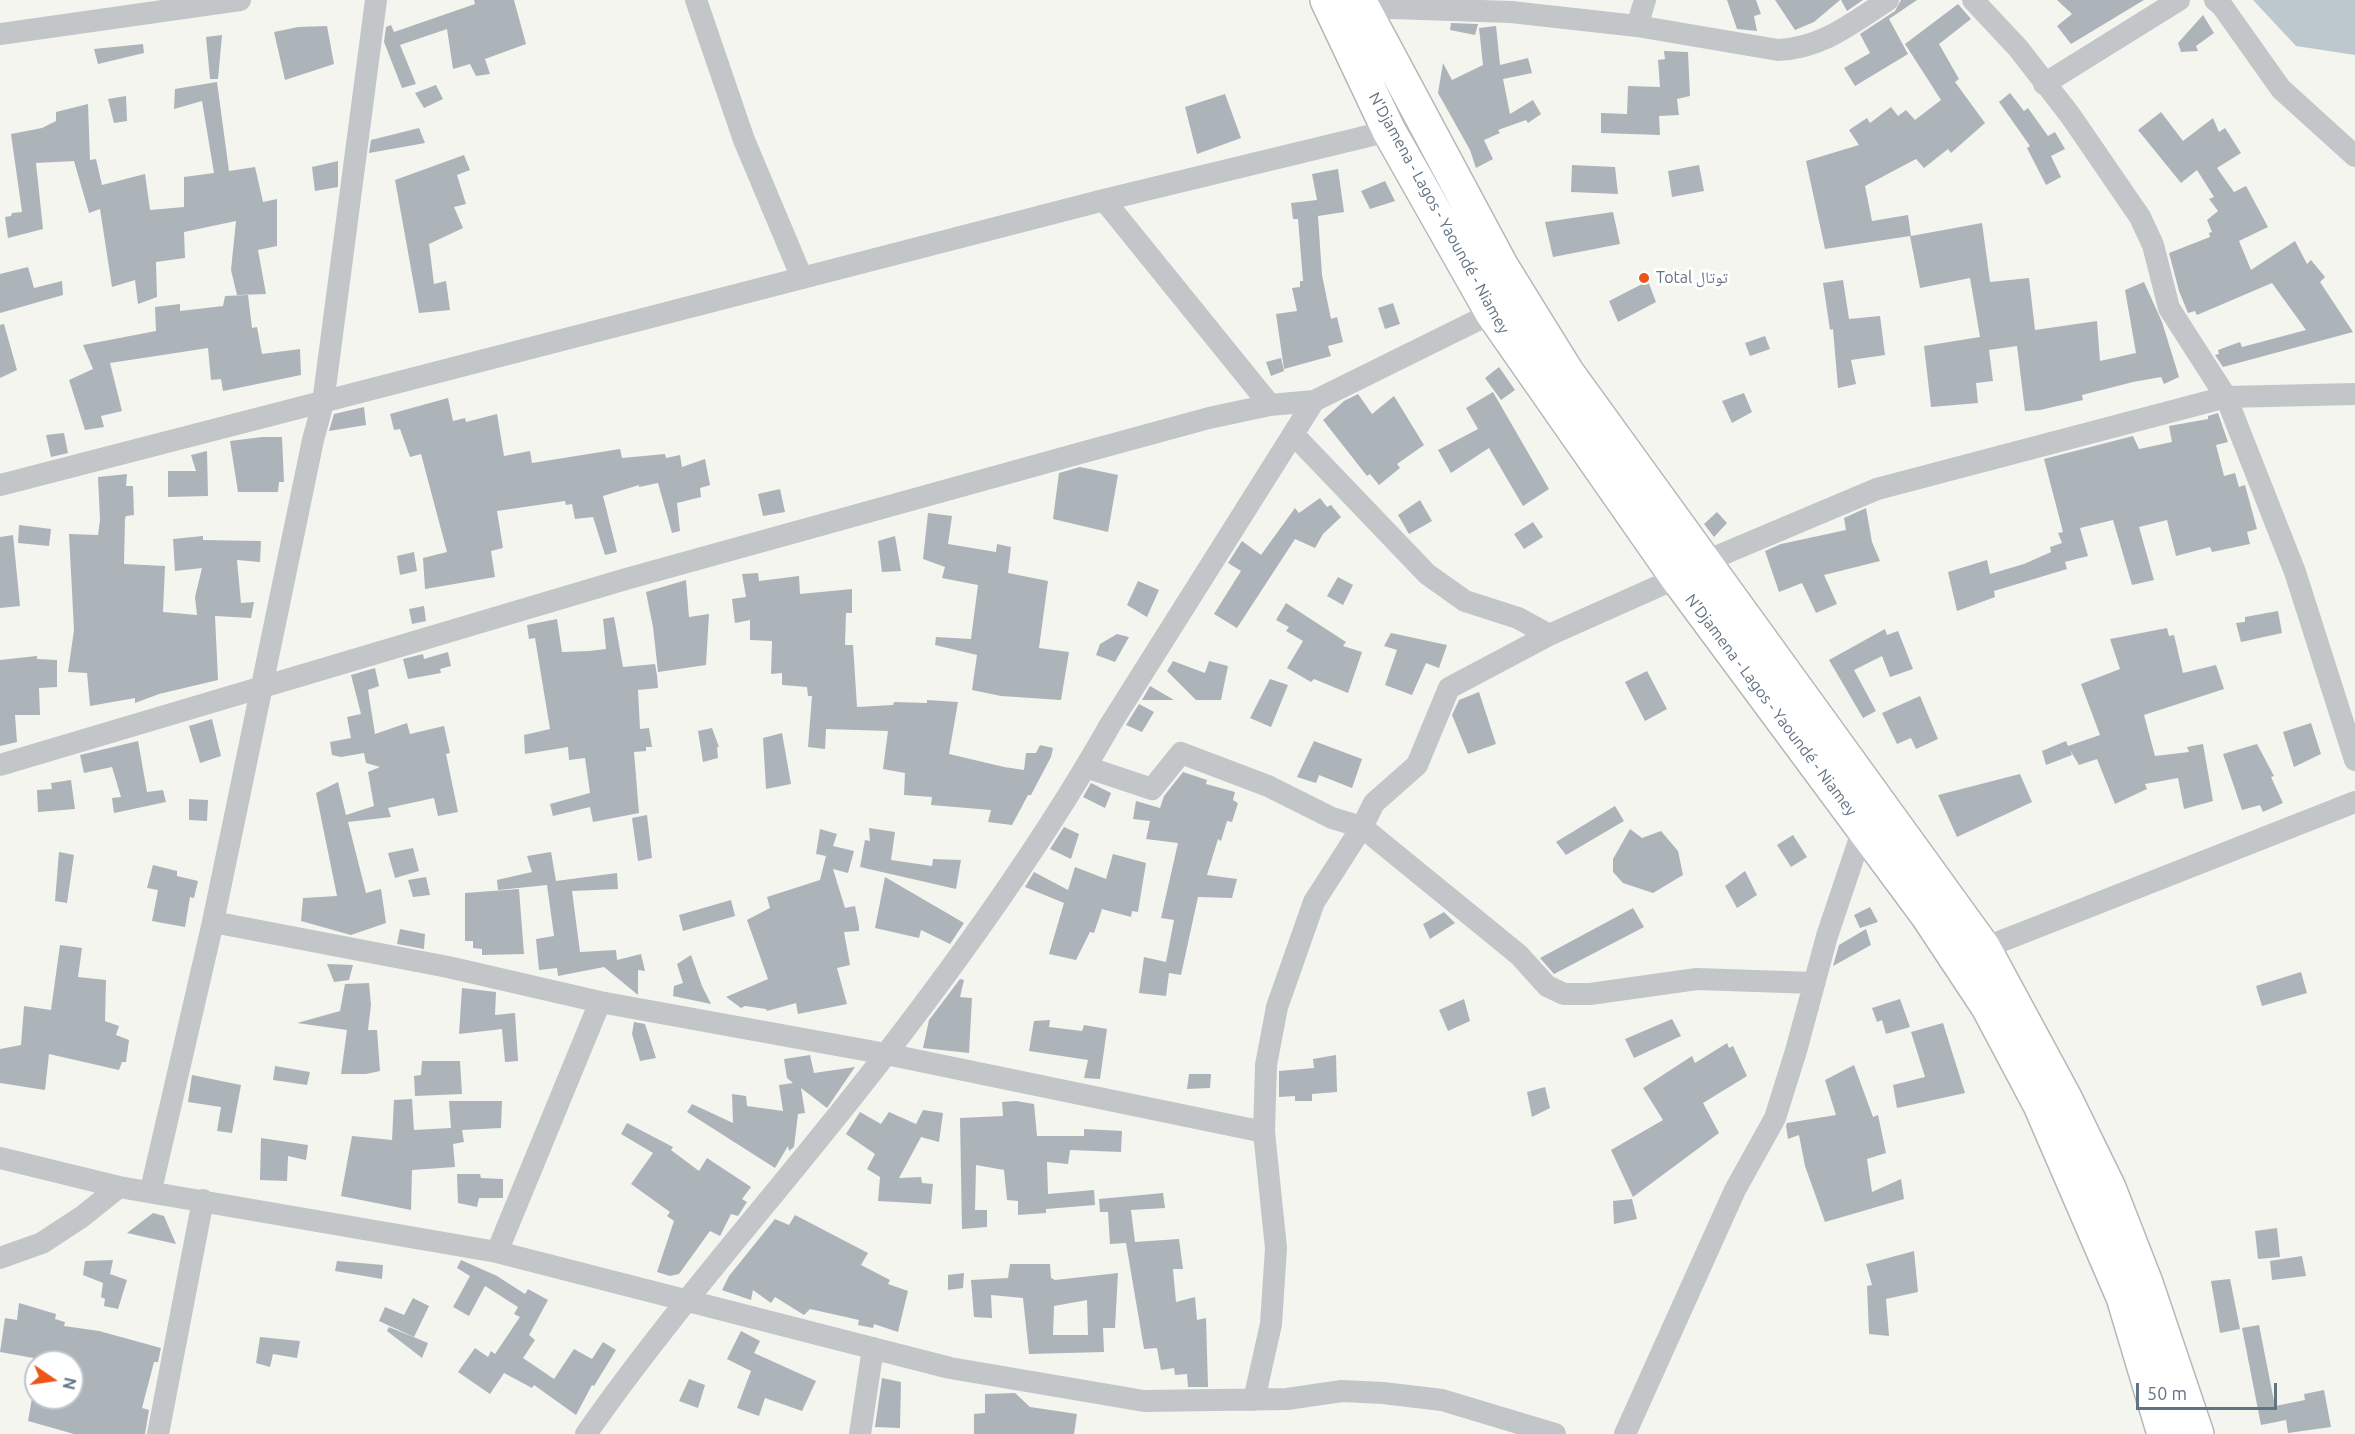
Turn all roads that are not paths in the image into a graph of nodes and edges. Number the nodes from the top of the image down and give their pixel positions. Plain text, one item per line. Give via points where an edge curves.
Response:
1 (240, 0) edge
2 (376, 0) edge
3 (696, 0) edge
4 (1327, 0) edge
5 (1645, 0) edge
6 (1888, 0) edge
7 (1973, 0) edge
8 (2179, 0) edge
9 (2215, 0) edge
10 (1361, 3) edge
11 (1452, 4) edge
12 (1556, 8) edge
13 (1637, 26) junction
14 (0, 34) edge
15 (2044, 84) junction
16 (1389, 131) junction
17 (2355, 156) edge
18 (1104, 200) junction
19 (802, 278) junction
20 (1492, 313) junction
21 (2355, 394) edge
22 (2226, 397) junction
23 (1314, 401) junction
24 (323, 403) junction
25 (1270, 405) junction
26 (1293, 434) junction
27 (0, 485) edge
28 (1704, 562) junction
29 (1677, 578) junction
30 (1549, 635) junction
31 (261, 686) junction
32 (2355, 760) edge
33 (0, 765) edge
34 (1086, 767) junction
35 (2355, 802) edge
36 (1362, 827) junction
37 (1863, 829) junction
38 (213, 922) junction
39 (1984, 948) junction
40 (1814, 983) junction
41 (600, 1002) junction
42 (886, 1054) junction
43 (1264, 1132) junction
44 (0, 1158) edge
45 (119, 1187) junction
46 (151, 1190) junction
47 (203, 1200) junction
48 (497, 1252) junction
49 (0, 1258) edge
50 (686, 1301) junction
51 (873, 1348) junction
52 (1254, 1400) junction
53 (158, 1434) edge
54 (586, 1434) edge
55 (860, 1434) edge
56 (1555, 1434) edge
57 (1625, 1434) edge
58 (2164, 1434) edge
59 (2198, 1434) edge

1 - 14 street
2 - 24 street
3 - 19 street via 744,140
4 - 16 highway, N'Djamena - Lagos - Yaoundé - Niamey
5 - 13 street
6 - 13 street via 1820,43 1798,49 1778,50
7 - 15 street via 2018,48
8 - 15 street
9 - 17 street via 2280,89
10 - 11 street
10 - 28 highway, N'Djamena - Lagos - Yaoundé - Niamey via 1502,267 1567,372
11 - 12 street
12 - 13 street
15 - 22 street via 2140,217 2153,245 2169,308
16 - 18 street
16 - 20 highway, N'Djamena - Lagos - Yaoundé - Niamey
18 - 19 street
18 - 25 street
19 - 24 street
20 - 23 street
20 - 29 highway, N'Djamena - Lagos - Yaoundé - Niamey
21 - 22 street
22 - 28 street via 1877,489
22 - 32 street via 2295,572
23 - 25 street
23 - 26 street
24 - 27 street
24 - 31 street
25 - 31 street via 1209,418 637,576
26 - 30 street via 1427,574 1465,601 1518,618
26 - 34 street
28 - 29 street
28 - 39 highway, N'Djamena - Lagos - Yaoundé - Niamey
29 - 30 street
29 - 37 highway, N'Djamena - Lagos - Yaoundé - Niamey
30 - 36 street via 1449,688 1417,765 1374,803
31 - 33 street
31 - 38 street
34 - 36 street via 1152,789 1181,753 1268,786 1332,818
34 - 42 street via 978,931
35 - 39 street
36 - 40 street via 1519,955 1547,986 1564,994 1697,980
36 - 43 street via 1314,902 1277,1007 1266,1065
37 - 40 street
37 - 58 highway, N'Djamena - Lagos - Yaoundé - Niamey via 1988,1007 2040,1105 2123,1297
38 - 41 street via 448,967
38 - 46 street
39 - 59 highway, N'Djamena - Lagos - Yaoundé - Niamey via 2109,1188
40 - 57 street via 1775,1118 1735,1190
41 - 42 street
41 - 48 street
42 - 43 street
42 - 50 street
43 - 52 street via 1276,1248 1271,1324
44 - 45 street
45 - 46 street
45 - 49 street via 42,1243
46 - 47 street
47 - 48 street
47 - 53 street
48 - 50 street
50 - 51 street
50 - 54 street
51 - 52 street via 950,1368 1144,1401
51 - 55 street
52 - 56 street via 1342,1391 1383,1393 1442,1400

